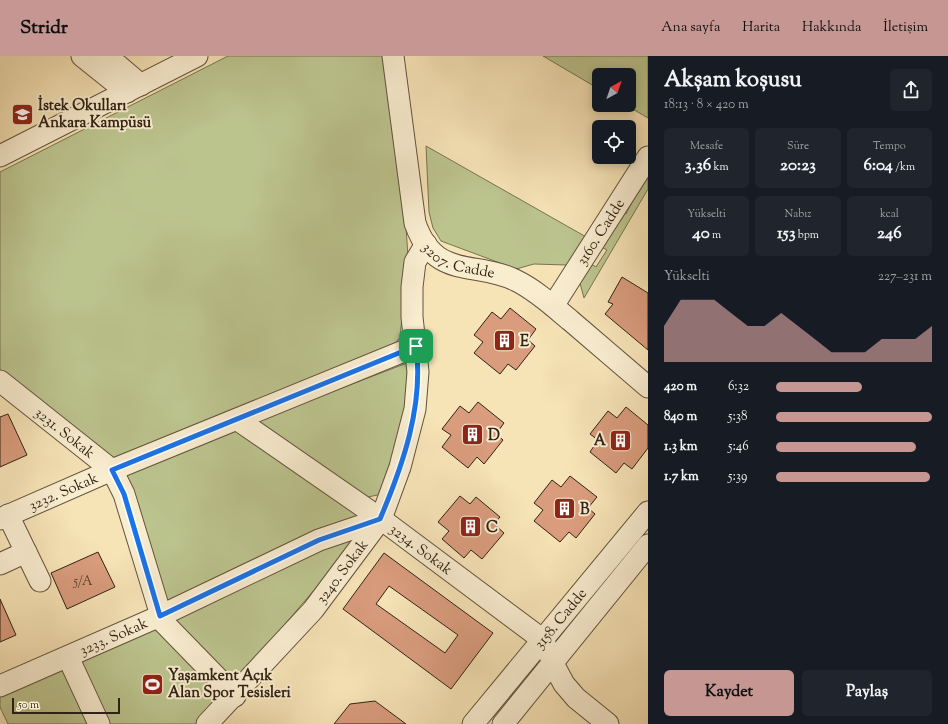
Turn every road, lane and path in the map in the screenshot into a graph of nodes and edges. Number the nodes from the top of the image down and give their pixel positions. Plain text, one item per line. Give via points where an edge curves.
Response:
1 (82, 56) edge
2 (107, 56) edge
3 (197, 56) edge
4 (392, 56) edge
5 (134, 88) junction
6 (0, 156) edge
7 (648, 157) edge
8 (426, 244) junction
9 (553, 306) junction
10 (416, 346) junction
11 (0, 381) edge
12 (648, 386) edge
13 (238, 420) junction
14 (112, 470) junction
15 (648, 512) edge
16 (4, 517) edge
17 (380, 519) junction
18 (648, 546) edge
19 (26, 552) junction
20 (0, 564) edge
21 (40, 581) dead end
22 (160, 616) junction
23 (543, 640) junction
24 (68, 657) junction
25 (554, 664) junction
26 (0, 686) edge
27 (235, 696) junction
28 (99, 724) edge
29 (207, 724) edge
30 (472, 724) edge
31 (503, 724) edge
32 (608, 724) edge

1 - 5 street
2 - 5 street
3 - 5 street
4 - 8 street, 3207. Cadde via 415,223
5 - 6 street
7 - 9 street, 3160. Cadde
8 - 9 street, 3207. Cadde via 450,264 508,277
8 - 10 street, 3240. Sokak via 415,262 412,302
9 - 12 street, 3207. Cadde
10 - 13 street, 3232. Sokak
10 - 17 street, 3240. Sokak via 418,378 415,409 400,467
11 - 14 street, 3231. Sokak
13 - 14 street, 3232. Sokak
13 - 17 street, 3234. Sokak
14 - 16 street, 3232. Sokak
14 - 22 street, 3231. Sokak via 124,494
15 - 23 street, 3158. Cadde
16 - 19 street
17 - 22 street, 3233. Sokak via 319,540
17 - 23 street, 3234. Sokak
17 - 27 street, 3240. Sokak via 313,610
18 - 25 street, 3158. Cadde
19 - 20 street
19 - 21 street
22 - 24 street, 3233. Sokak
22 - 27 street, 3231. Sokak via 168,628
23 - 25 street
23 - 30 street, 3158. Cadde
24 - 26 street, 3233. Sokak
24 - 28 street
25 - 31 street, 3158. Cadde
25 - 32 street via 560,678 576,698
27 - 29 street, 3240. Sokak

